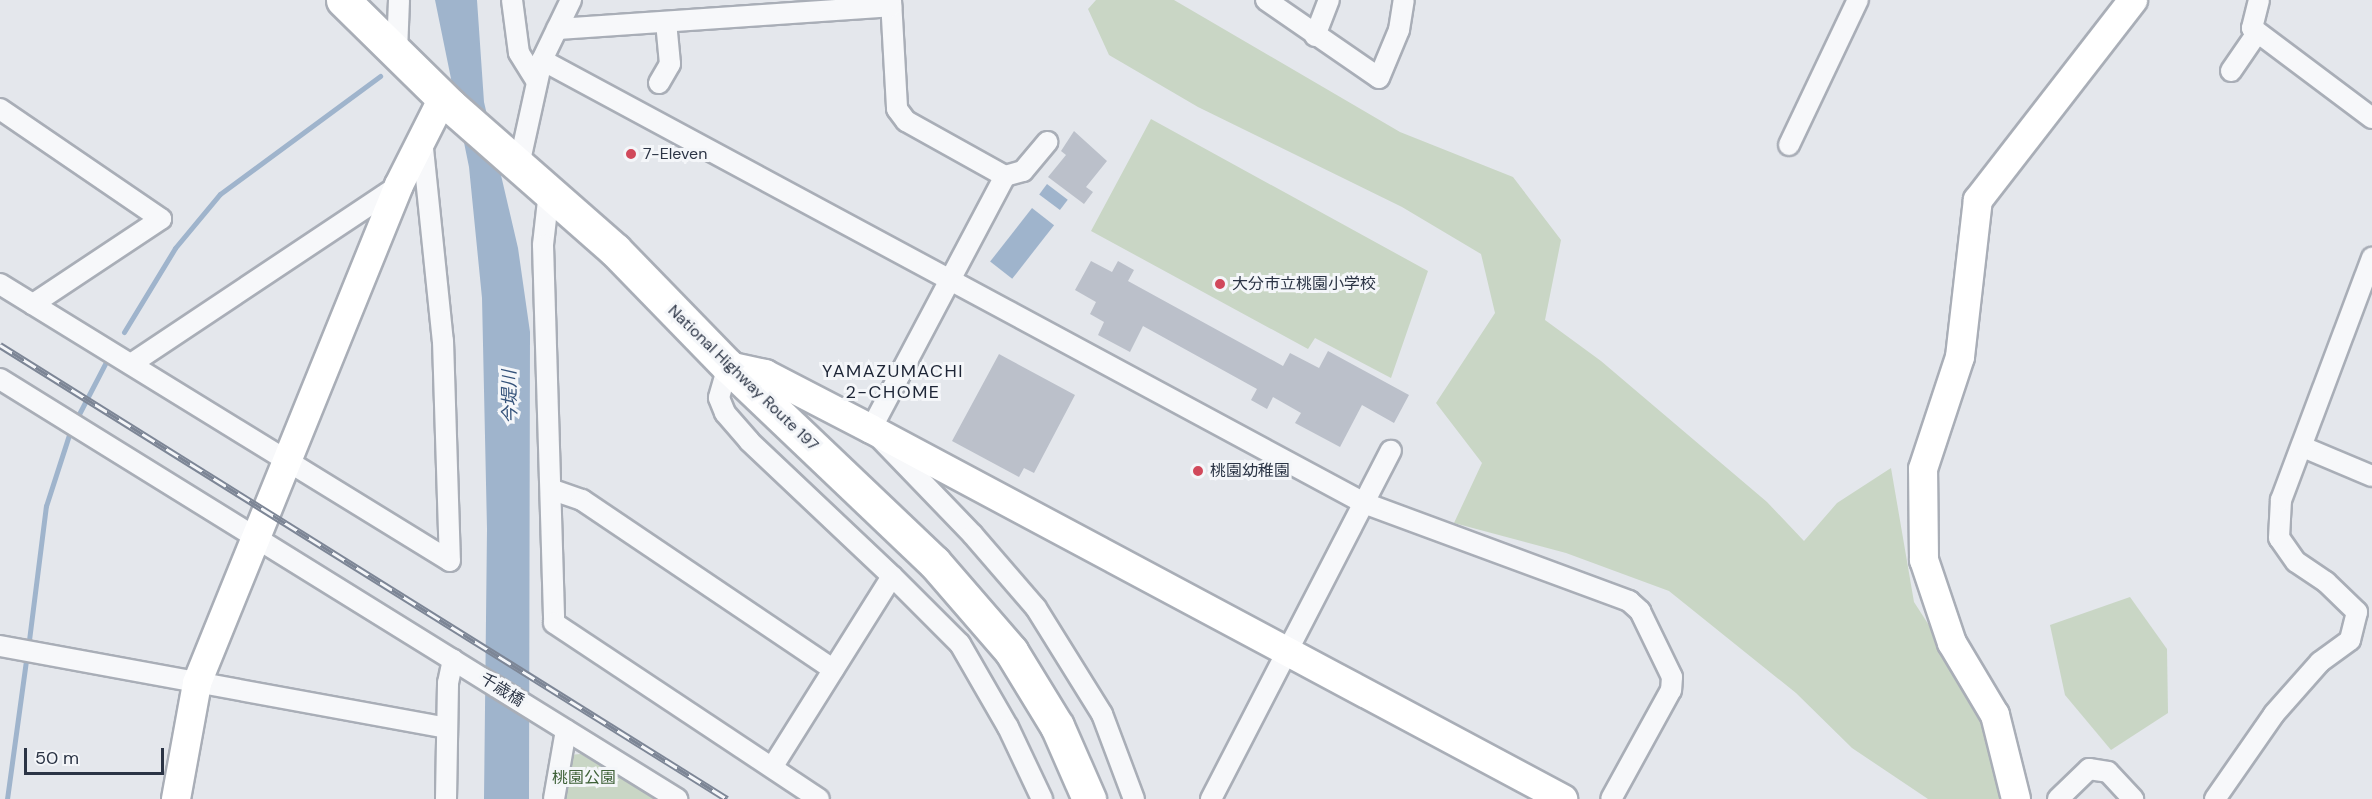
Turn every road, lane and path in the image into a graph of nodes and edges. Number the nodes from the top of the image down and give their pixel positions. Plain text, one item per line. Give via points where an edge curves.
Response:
1 (343, 0) edge
2 (399, 0) edge
3 (512, 0) edge
4 (571, 0) edge
5 (1266, 0) edge
6 (1329, 0) edge
7 (1404, 0) edge
8 (1858, 0) edge
9 (2133, 0) edge
10 (2259, 0) edge
11 (891, 3) edge
12 (666, 22) junction
13 (557, 29) junction
14 (2258, 33) junction
15 (1315, 36) junction
16 (397, 52) junction
17 (542, 60) junction
18 (2231, 71) dead end
19 (536, 80) junction
20 (659, 82) dead end
21 (447, 102) junction
22 (0, 109) edge
23 (2372, 118) edge
24 (422, 136) junction
25 (1047, 142) dead end
26 (1789, 145) dead end
27 (514, 161) junction
28 (1005, 176) junction
29 (399, 185) junction
30 (549, 192) junction
31 (2372, 258) edge
32 (950, 277) junction
33 (0, 284) edge
34 (33, 304) junction
35 (131, 364) junction
36 (728, 366) junction
37 (4, 387) edge
38 (871, 429) junction
39 (2303, 447) junction
40 (1391, 451) dead end
41 (290, 462) junction
42 (2372, 476) edge
43 (553, 490) junction
44 (1364, 503) junction
45 (256, 536) junction
46 (892, 576) junction
47 (0, 646) edge
48 (1287, 652) junction
49 (461, 664) junction
50 (833, 669) junction
51 (198, 683) junction
52 (447, 728) junction
53 (566, 730) junction
54 (773, 766) junction
55 (176, 799) edge
56 (447, 799) edge
57 (554, 799) edge
58 (676, 799) edge
59 (819, 799) edge
60 (1042, 799) edge
61 (1089, 799) edge
62 (1134, 799) edge
63 (1211, 799) edge
64 (1563, 799) edge
65 (1611, 799) edge
66 (2016, 799) edge
67 (2058, 799) edge
68 (2133, 799) edge
69 (2215, 799) edge

1 - 16 highway, National Highway Route 197
2 - 16 street
3 - 19 street via 519,53
4 - 13 street
5 - 15 street
6 - 15 street
7 - 15 street via 1399,30 1379,78
8 - 26 street
9 - 66 street via 1978,200 1960,357 1923,469 1924,560 1952,643 1995,715
10 - 14 street via 2252,18 2252,28
11 - 12 street
11 - 28 street via 897,109 906,121
12 - 13 street
12 - 20 street via 670,64
13 - 17 street
14 - 18 street
14 - 23 street
16 - 21 highway, National Highway Route 197
17 - 19 street
17 - 32 street
19 - 27 street
21 - 24 street
21 - 27 highway, National Highway Route 197
22 - 34 street via 161,219
24 - 29 street
24 - 41 street via 444,352 450,561
25 - 28 street via 1023,171
27 - 30 highway, National Highway Route 197
28 - 32 street
29 - 35 street
29 - 41 street
30 - 36 highway, National Highway Route 197 via 615,250
30 - 43 street via 543,245
31 - 39 street
32 - 38 street
32 - 44 street
33 - 34 street
34 - 35 street
35 - 41 street
36 - 38 street via 765,374
36 - 46 street via 720,398 725,413 749,441
36 - 61 highway, National Highway Route 197 via 934,562 984,617 1011,651 1057,726
37 - 45 street, 千歳橋
38 - 48 street
38 - 62 street via 973,535 1035,608 1102,714
39 - 42 street
39 - 69 street via 2281,500 2278,538 2296,562 2326,582 2357,612 2350,640 2320,663 2274,714
40 - 44 street
41 - 45 street
43 - 50 street via 582,500
43 - 54 street via 554,623
44 - 48 street
44 - 65 street via 1629,601 1640,611 1672,677 1671,690
45 - 49 street, 千歳橋
45 - 51 street
46 - 50 street
46 - 60 street via 960,644 1008,727
47 - 51 street
48 - 63 street
48 - 64 street
49 - 52 street
49 - 53 street, 千歳橋
50 - 54 street
51 - 52 street
51 - 55 street
52 - 56 street
53 - 57 street
53 - 58 street, 千歳橋
54 - 59 street
67 - 68 street via 2089,769 2108,772

